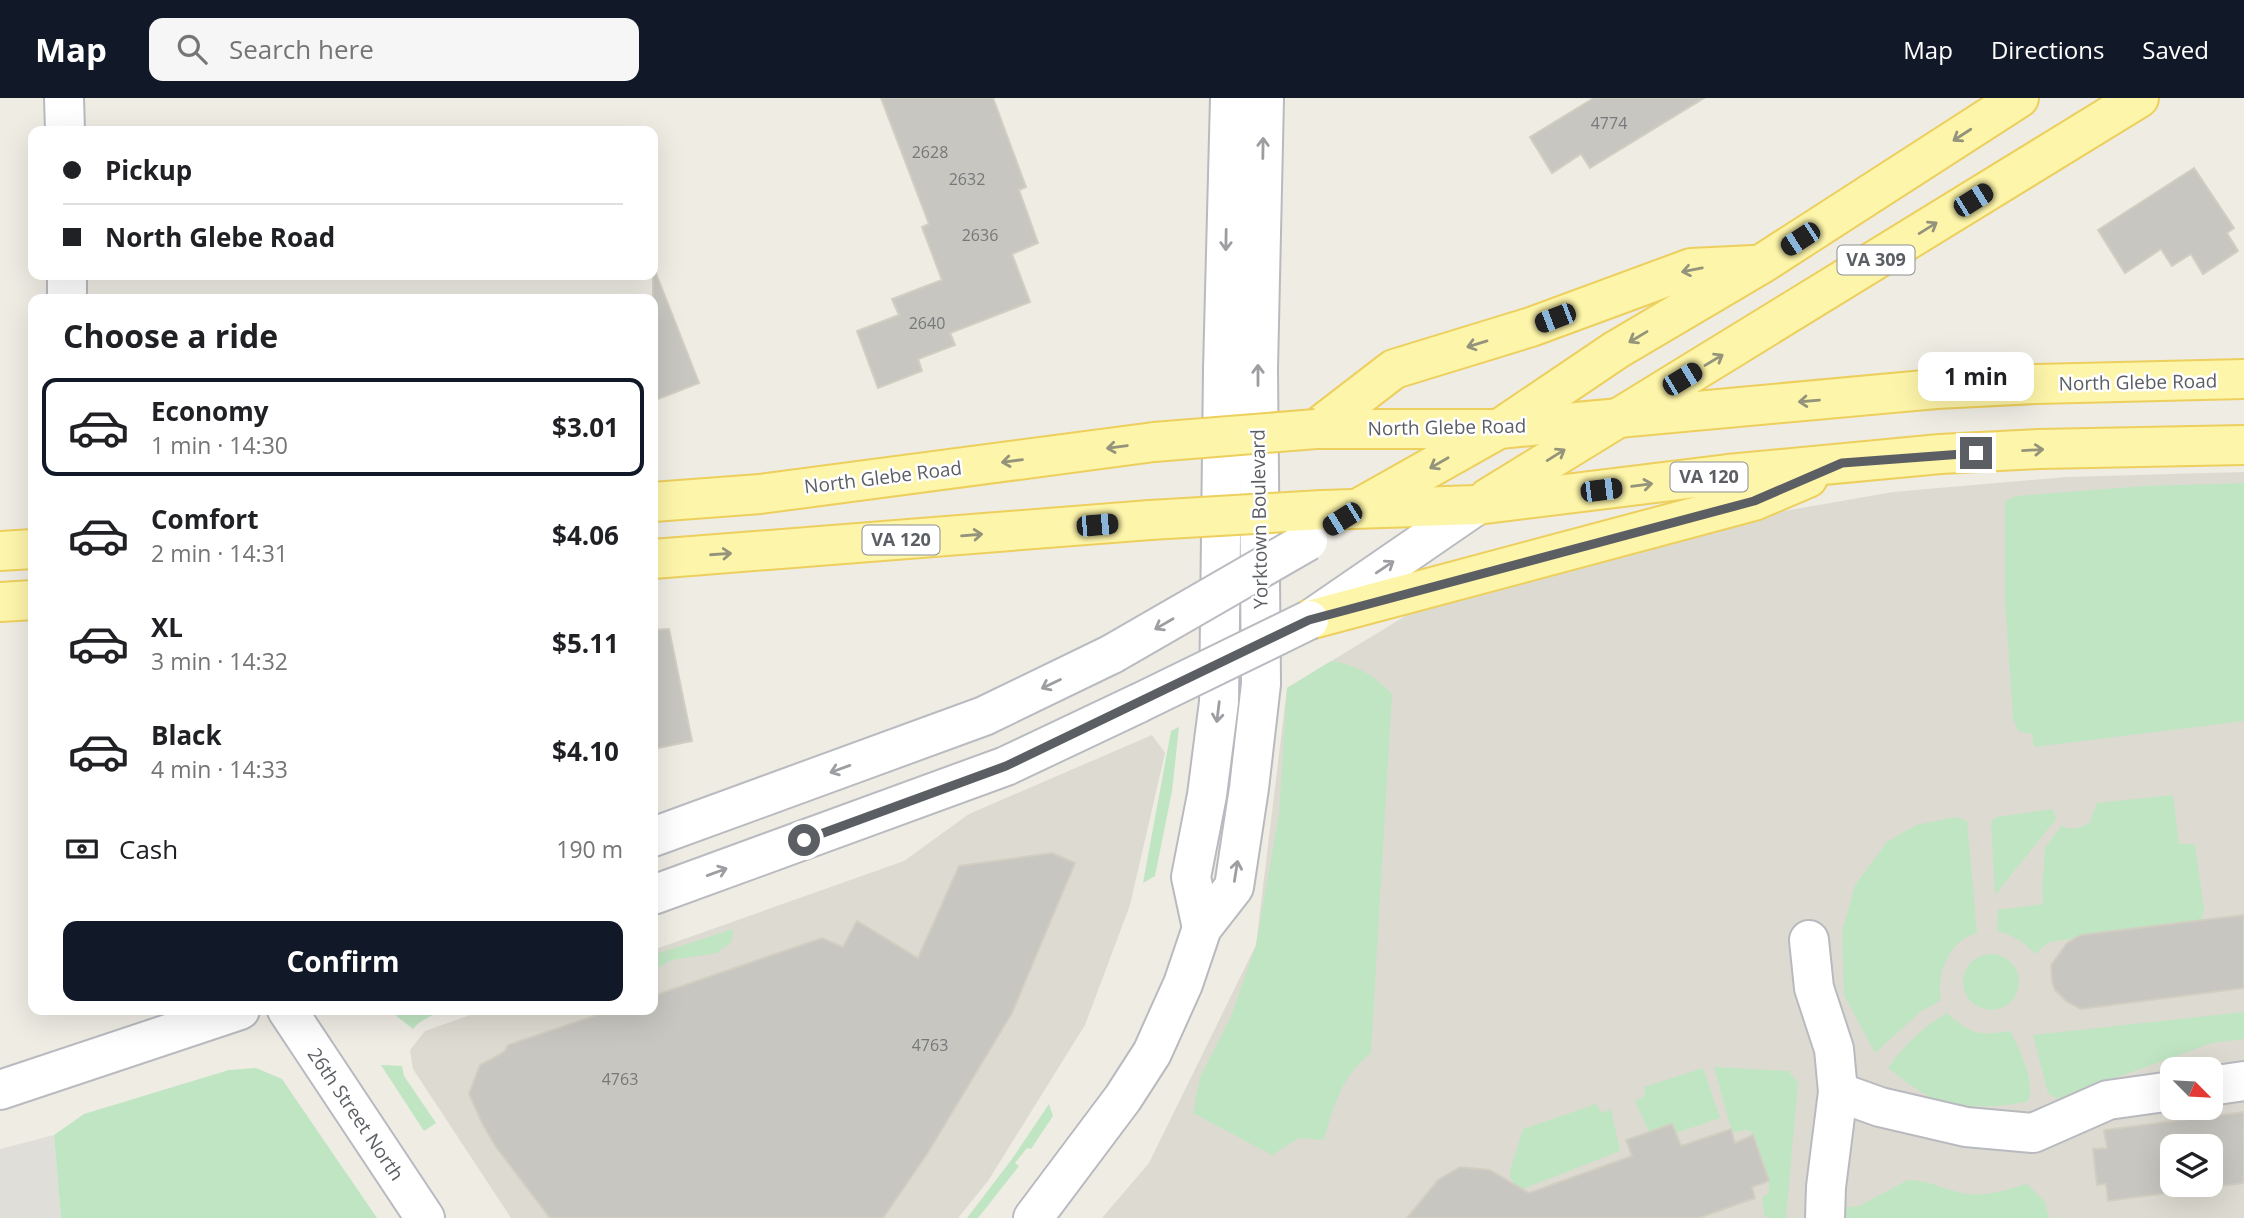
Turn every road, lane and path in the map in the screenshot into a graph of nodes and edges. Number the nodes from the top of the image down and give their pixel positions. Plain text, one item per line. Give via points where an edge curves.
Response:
1 (64, 98) edge
2 (1230, 98) edge
3 (1264, 98) edge
4 (2020, 98) edge
5 (2139, 98) edge
6 (65, 126) edge
7 (1760, 265) junction
8 (2244, 379) edge
9 (1613, 419) junction
10 (1316, 429) junction
11 (1499, 429) junction
12 (2244, 445) edge
13 (1842, 463) junction
14 (658, 502) edge
15 (1477, 505) junction
16 (1359, 508) junction
17 (1315, 525) junction
18 (28, 549) edge
19 (0, 551) edge
20 (658, 559) edge
21 (28, 600) edge
22 (0, 602) edge
23 (1309, 620) junction
24 (658, 835) edge
25 (658, 893) edge
26 (1202, 928) junction
27 (1809, 940) dead end
28 (225, 1015) edge
29 (290, 1015) edge
30 (2244, 1081) edge
31 (2223, 1084) edge
32 (0, 1090) edge
33 (1838, 1092) junction
34 (2160, 1093) edge
35 (425, 1218) edge
36 (1033, 1218) edge
37 (1825, 1218) edge

1 - 6 street
2 -> 26 street, Yorktown Boulevard via 1219,702 1191,877
26 -> 3 street, Yorktown Boulevard via 1234,887 1261,684 1258,369
4 -> 7 main road, VA 309
9 -> 5 main road, VA 309
7 -> 10 main road via 1691,268 1531,327 1394,369
7 -> 11 main road, VA 309 via 1616,350
8 -> 9 main road, North Glebe Road via 1936,389
9 - 11 main road, North Glebe Road
15 -> 9 main road, VA 309
10 - 11 main road, North Glebe Road
10 -> 14 main road, North Glebe Road, bridge via 1154,442 760,494
11 -> 16 main road, VA 309
13 -> 12 main road, VA 120 via 2039,449
15 -> 13 main road, VA 120
13 - 23 main road via 1754,501
15 - 16 main road, VA 120
23 -> 15 street, VA 309
16 - 17 main road, VA 120
20 -> 17 main road, VA 120, bridge via 1150,520
17 -> 24 street, bridge via 1112,654 984,716
18 - 19 main road
21 - 22 main road
25 -> 23 street, VA 309, bridge via 1006,766
26 - 36 street, Yorktown Boulevard via 1152,1053
27 - 33 street via 1814,988 1834,1049
28 - 32 street
29 - 35 street, 26th Street North
30 - 31 street
33 - 34 street via 1966,1127 2033,1133 2108,1100
33 - 37 street

